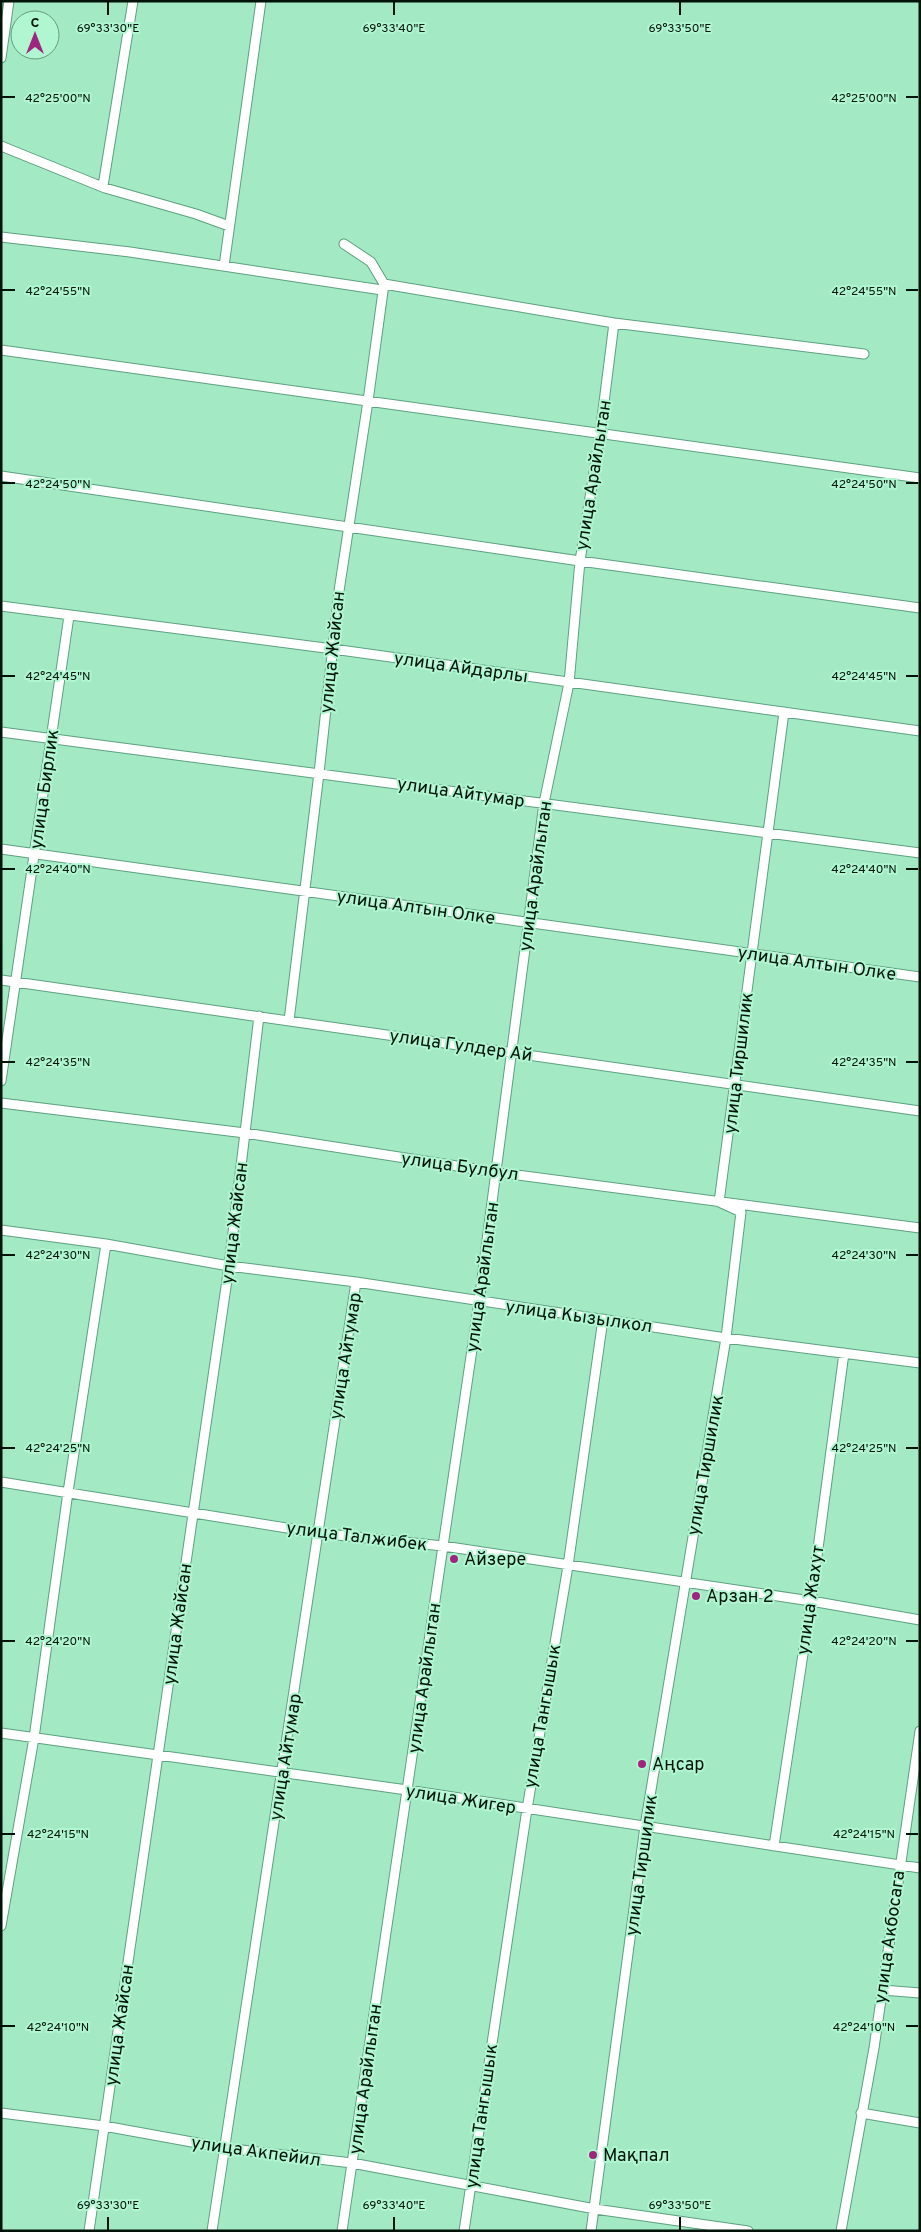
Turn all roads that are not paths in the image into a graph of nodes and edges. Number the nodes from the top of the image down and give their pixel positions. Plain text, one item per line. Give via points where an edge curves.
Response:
1 (9, 1) edge
2 (133, 1) edge
3 (261, 1) edge
4 (1, 58) edge
5 (1, 146) edge
6 (103, 186) junction
7 (229, 226) junction
8 (1, 237) edge
9 (344, 244) dead end
10 (224, 266) junction
11 (383, 287) junction
12 (614, 323) junction
13 (1, 350) edge
14 (864, 354) dead end
15 (368, 401) junction
16 (600, 434) junction
17 (1, 476) edge
18 (920, 478) edge
19 (348, 527) junction
20 (580, 561) junction
21 (1, 606) edge
22 (920, 608) edge
23 (69, 616) junction
24 (333, 649) junction
25 (569, 683) junction
26 (784, 712) junction
27 (920, 730) edge
28 (1, 732) edge
29 (51, 738) junction
30 (319, 774) junction
31 (544, 803) junction
32 (768, 833) junction
33 (1, 849) edge
34 (920, 853) edge
35 (35, 854) junction
36 (305, 892) junction
37 (528, 923) junction
38 (752, 954) junction
39 (920, 977) edge
40 (1, 980) edge
41 (16, 982) junction
42 (259, 1016) junction
43 (289, 1021) junction
44 (510, 1052) junction
45 (1, 1081) edge
46 (735, 1085) junction
47 (1, 1104) edge
48 (920, 1111) edge
49 (245, 1134) junction
50 (496, 1172) junction
51 (720, 1202) junction
52 (920, 1228) edge
53 (1, 1230) edge
54 (106, 1244) junction
55 (229, 1266) junction
56 (356, 1282) junction
57 (479, 1302) junction
58 (603, 1319) junction
59 (726, 1338) junction
60 (844, 1353) junction
61 (920, 1363) edge
62 (1, 1482) edge
63 (68, 1492) junction
64 (193, 1511) junction
65 (318, 1533) junction
66 (443, 1546) junction
67 (568, 1566) junction
68 (685, 1583) junction
69 (811, 1601) junction
70 (920, 1620) edge
71 (920, 1731) edge
72 (1, 1733) edge
73 (34, 1738) junction
74 (919, 1747) edge
75 (158, 1754) junction
76 (283, 1773) junction
77 (407, 1790) junction
78 (527, 1809) junction
79 (645, 1826) junction
80 (774, 1846) junction
81 (899, 1864) junction
82 (920, 1868) edge
83 (1, 1926) edge
84 (882, 1990) junction
85 (920, 1994) edge
86 (1, 2113) edge
87 (861, 2113) junction
88 (920, 2123) edge
89 (104, 2126) junction
90 (225, 2148) junction
91 (352, 2163) junction
92 (471, 2185) junction
93 (595, 2208) junction
94 (89, 2231) edge
95 (212, 2231) edge
96 (342, 2231) edge
97 (464, 2231) edge
98 (591, 2231) edge
99 (748, 2231) edge
100 (841, 2231) edge

1 - 4 street
2 - 6 street
3 - 7 street
5 - 6 street
6 - 7 street
7 - 10 street
8 - 10 street
9 - 11 street via 370,262
10 - 11 street
11 - 12 street
11 - 15 street, улица Жайсан
12 - 14 street
12 - 16 street, улица Арайлытан
13 - 15 street
15 - 16 street
15 - 19 street, улица Жайсан
16 - 18 street
16 - 20 street, улица Арайлытан
17 - 19 street
19 - 20 street
19 - 24 street, улица Жайсан
20 - 22 street
20 - 25 street, улица Арайлытан
21 - 23 street, улица Айдарлы
23 - 24 street, улица Айдарлы
23 - 29 street, улица Бирлик
24 - 25 street, улица Айдарлы
24 - 30 street, улица Жайсан
25 - 26 street, улица Айдарлы
25 - 31 street, улица Арайлытан
26 - 27 street, улица Айдарлы
26 - 32 street, улица Тиршилик
28 - 29 street, улица Айтумар
29 - 30 street, улица Айтумар
29 - 35 street, улица Бирлик
30 - 31 street, улица Айтумар
30 - 36 street, улица Жайсан
31 - 32 street, улица Айтумар
31 - 37 street, улица Арайлытан
32 - 34 street, улица Айтумар
32 - 38 street, улица Тиршилик
33 - 35 street, улица Алтын Олке
35 - 36 street, улица Алтын Олке
35 - 41 street, улица Бирлик
36 - 37 street, улица Алтын Олке
36 - 43 street, улица Жайсан
37 - 38 street, улица Алтын Олке
37 - 44 street, улица Арайлытан
38 - 39 street, улица Алтын Олке
38 - 46 street, улица Тиршилик
40 - 41 street, улица Гулдер Ай
41 - 42 street, улица Гулдер Ай
41 - 45 street, улица Бирлик
42 - 43 street, улица Гулдер Ай
42 - 49 street, улица Жайсан
43 - 44 street, улица Гулдер Ай
44 - 46 street, улица Гулдер Ай
44 - 50 street, улица Арайлытан
46 - 48 street, улица Гулдер Ай
46 - 51 street, улица Тиршилик
47 - 49 street, улица Булбул
49 - 50 street, улица Булбул
49 - 55 street, улица Жайсан
50 - 51 street, улица Булбул
50 - 57 street, улица Арайлытан
51 - 52 street, улица Булбул
51 - 59 street, улица Тиршилик via 741,1212
53 - 54 street, улица Кызылкол
54 - 55 street, улица Кызылкол
54 - 63 street
55 - 56 street, улица Кызылкол
55 - 64 street, улица Жайсан
56 - 57 street, улица Кызылкол
56 - 65 street, улица Айтумар
57 - 58 street, улица Кызылкол
57 - 66 street, улица Арайлытан
58 - 59 street, улица Кызылкол
58 - 67 street, улица Тангышык
59 - 60 street, улица Кызылкол
59 - 68 street, улица Тиршилик
60 - 61 street, улица Кызылкол
60 - 69 street, улица Жахут
62 - 63 street, улица Талжибек
63 - 64 street, улица Талжибек
63 - 73 street
64 - 65 street, улица Талжибек
64 - 75 street, улица Жайсан
65 - 66 street, улица Талжибек
65 - 76 street, улица Айтумар
66 - 67 street, улица Талжибек
66 - 77 street, улица Арайлытан
67 - 68 street, улица Талжибек
67 - 78 street, улица Тангышык
68 - 69 street, улица Талжибек
68 - 79 street, улица Тиршилик
69 - 70 street, улица Талжибек
69 - 80 street, улица Жахут
71 - 74 street, улица Акбосага
72 - 73 street, улица Жигер
73 - 75 street, улица Жигер
73 - 83 street
74 - 81 street, улица Акбосага
75 - 76 street, улица Жигер
75 - 89 street, улица Жайсан
76 - 77 street, улица Жигер
76 - 90 street, улица Айтумар
77 - 78 street, улица Жигер
77 - 91 street, улица Арайлытан
78 - 79 street, улица Жигер
78 - 92 street, улица Тангышык
79 - 80 street, улица Жигер
79 - 93 street, улица Тиршилик
80 - 81 street, улица Жигер
81 - 82 street, улица Жигер
81 - 84 street, улица Акбосага
84 - 85 street
84 - 87 street, улица Акбосага
86 - 89 street, улица Акпейил
87 - 88 street
87 - 100 street, улица Акбосага
89 - 90 street, улица Акпейил
89 - 94 street, улица Жайсан
90 - 91 street, улица Акпейил
90 - 95 street, улица Айтумар
91 - 92 street, улица Акпейил
91 - 96 street, улица Арайлытан
92 - 93 street, улица Акпейил
92 - 97 street, улица Тангышык
93 - 98 street, улица Тиршилик
93 - 99 street, улица Акпейил

